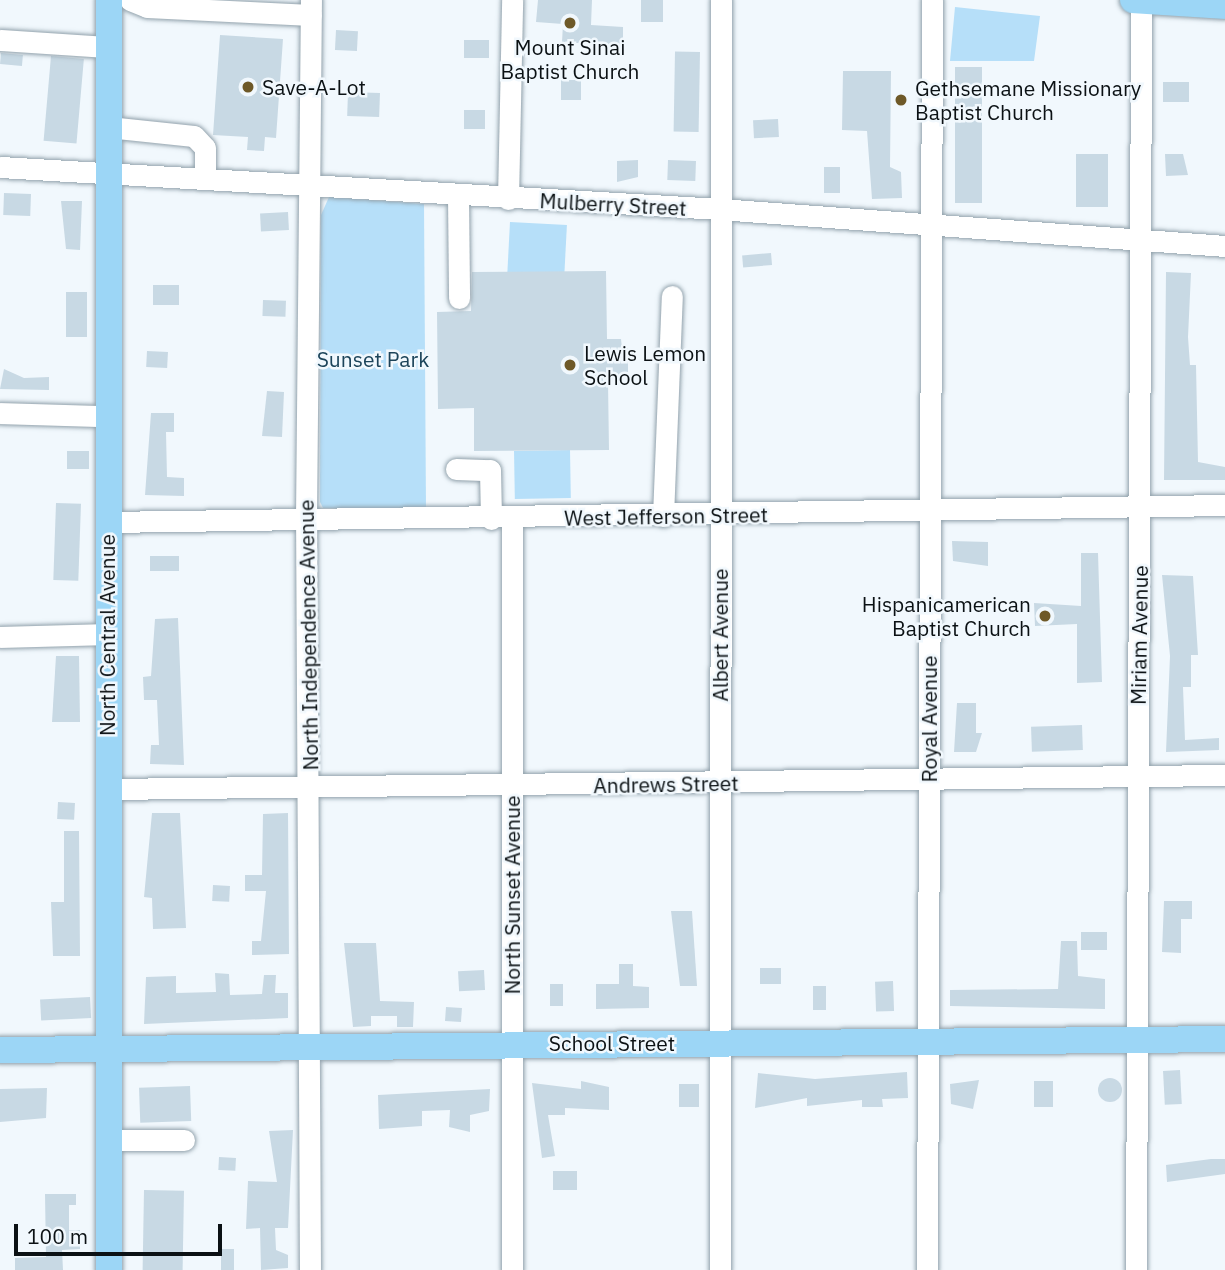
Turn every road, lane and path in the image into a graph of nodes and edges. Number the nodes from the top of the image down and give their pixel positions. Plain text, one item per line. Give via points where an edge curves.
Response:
1 (512, 0) edge
2 (721, 0) edge
3 (932, 0) edge
4 (1133, 0) edge
5 (1140, 1) edge
6 (139, 4) edge
7 (1225, 6) edge
8 (311, 8) edge
9 (109, 24) edge
10 (0, 40) edge
11 (108, 127) junction
12 (0, 167) edge
13 (107, 173) junction
14 (205, 179) junction
15 (309, 186) junction
16 (458, 196) junction
17 (508, 199) junction
18 (719, 209) junction
19 (928, 225) junction
20 (1140, 242) junction
21 (1225, 246) edge
22 (672, 296) dead end
23 (459, 298) dead end
24 (0, 413) edge
25 (104, 416) junction
26 (456, 469) dead end
27 (1225, 505) edge
28 (1140, 506) junction
29 (929, 513) junction
30 (720, 515) junction
31 (663, 516) junction
32 (306, 518) junction
33 (491, 519) junction
34 (512, 519) junction
35 (107, 522) junction
36 (108, 634) junction
37 (0, 636) edge
38 (1137, 775) junction
39 (1225, 775) edge
40 (928, 780) junction
41 (719, 783) junction
42 (512, 785) junction
43 (311, 786) junction
44 (108, 789) junction
45 (1135, 1039) junction
46 (1225, 1039) edge
47 (929, 1041) junction
48 (512, 1043) junction
49 (716, 1043) junction
50 (308, 1046) junction
51 (111, 1049) junction
52 (0, 1050) edge
53 (110, 1140) junction
54 (184, 1140) dead end
55 (109, 1270) edge
56 (310, 1270) edge
57 (512, 1270) edge
58 (720, 1270) edge
59 (927, 1270) edge
60 (1136, 1270) edge

1 - 17 street
2 - 18 street, Albert Avenue
3 - 19 street, Royal Avenue
4 - 5 main road
5 - 7 main road
5 - 20 street, Miriam Avenue
6 - 8 street
6 - 9 street
8 - 15 street, North Independence Avenue
9 - 10 street
9 - 11 main road, North Central Avenue
11 - 13 main road, North Central Avenue
11 - 14 street via 194,136 205,148
12 - 13 street, Mulberry Street
13 - 14 street, Mulberry Street
13 - 25 main road, North Central Avenue
14 - 15 street, Mulberry Street
15 - 16 street, Mulberry Street
15 - 32 street, North Independence Avenue
16 - 17 street, Mulberry Street
16 - 23 street
17 - 18 street, Mulberry Street
18 - 19 street, Mulberry Street
18 - 30 street, Albert Avenue
19 - 20 street, Mulberry Street
19 - 29 street, Royal Avenue
20 - 21 street, Mulberry Street
20 - 28 street, Miriam Avenue
22 - 31 street
24 - 25 street
25 - 35 main road, North Central Avenue
26 - 33 street via 490,470
27 - 28 street, West Jefferson Street
28 - 29 street, West Jefferson Street
28 - 38 street, Miriam Avenue
29 - 30 street, West Jefferson Street
29 - 40 street, Royal Avenue
30 - 31 street, West Jefferson Street
30 - 41 street, Albert Avenue
31 - 34 street, West Jefferson Street
32 - 33 street, West Jefferson Street
32 - 35 street, West Jefferson Street
32 - 43 street, North Independence Avenue
33 - 34 street, West Jefferson Street
34 - 42 street, North Sunset Avenue
35 - 36 main road, North Central Avenue
36 - 37 street
36 - 44 main road, North Central Avenue
38 - 39 street, Andrews Street
38 - 40 street, Andrews Street
38 - 45 street, Miriam Avenue
40 - 41 street, Andrews Street
40 - 47 street, Royal Avenue
41 - 42 street, Andrews Street
41 - 49 street, Albert Avenue
42 - 43 street, Andrews Street
42 - 48 street, North Sunset Avenue
43 - 44 street, Andrews Street
43 - 50 street, North Independence Avenue
44 - 51 main road, North Central Avenue
45 - 46 main road, School Street
45 - 47 main road, School Street
45 - 60 street, Miriam Avenue
47 - 49 main road, School Street
47 - 59 street, Royal Avenue
48 - 49 main road, School Street
48 - 50 main road, School Street
48 - 57 street, North Sunset Avenue
49 - 58 street, Albert Avenue
50 - 51 main road, School Street
50 - 56 street, North Independence Avenue
51 - 52 main road, School Street
51 - 53 main road, North Central Avenue
53 - 54 street
53 - 55 main road, North Central Avenue

